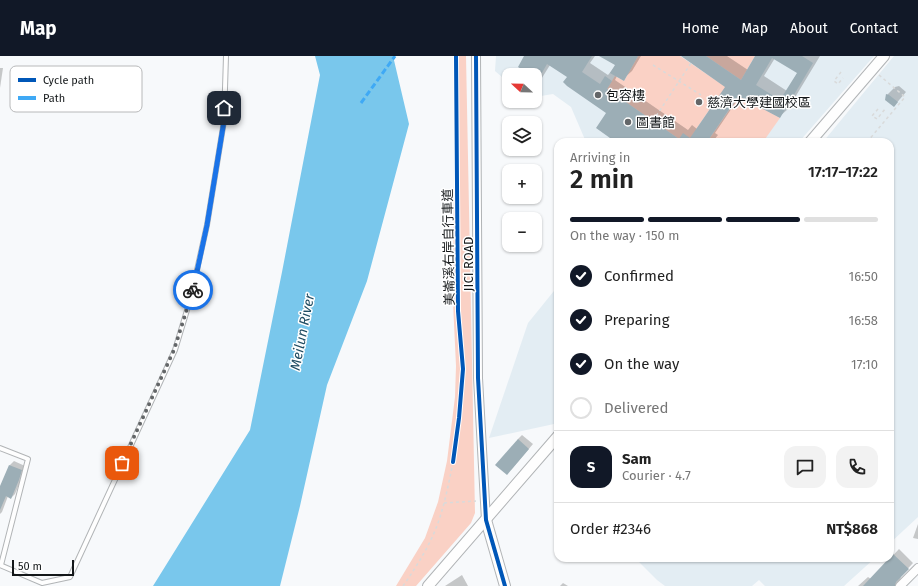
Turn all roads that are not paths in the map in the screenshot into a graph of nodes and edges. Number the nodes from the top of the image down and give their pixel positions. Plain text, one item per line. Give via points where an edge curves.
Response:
1 (226, 56) edge
2 (476, 56) edge
3 (884, 56) edge
4 (813, 138) edge
5 (554, 441) edge
6 (0, 448) edge
7 (486, 520) junction
8 (0, 565) edge
9 (918, 568) edge
10 (428, 586) edge
11 (505, 586) edge
12 (900, 586) edge

1 - 8 lane via 224,121 207,225 191,296 174,350 70,577 42,583
2 - 7 street, JICI ROAD via 478,378
3 - 4 street
5 - 7 street
6 - 8 lane via 28,459
7 - 10 street
7 - 11 street
9 - 12 street

